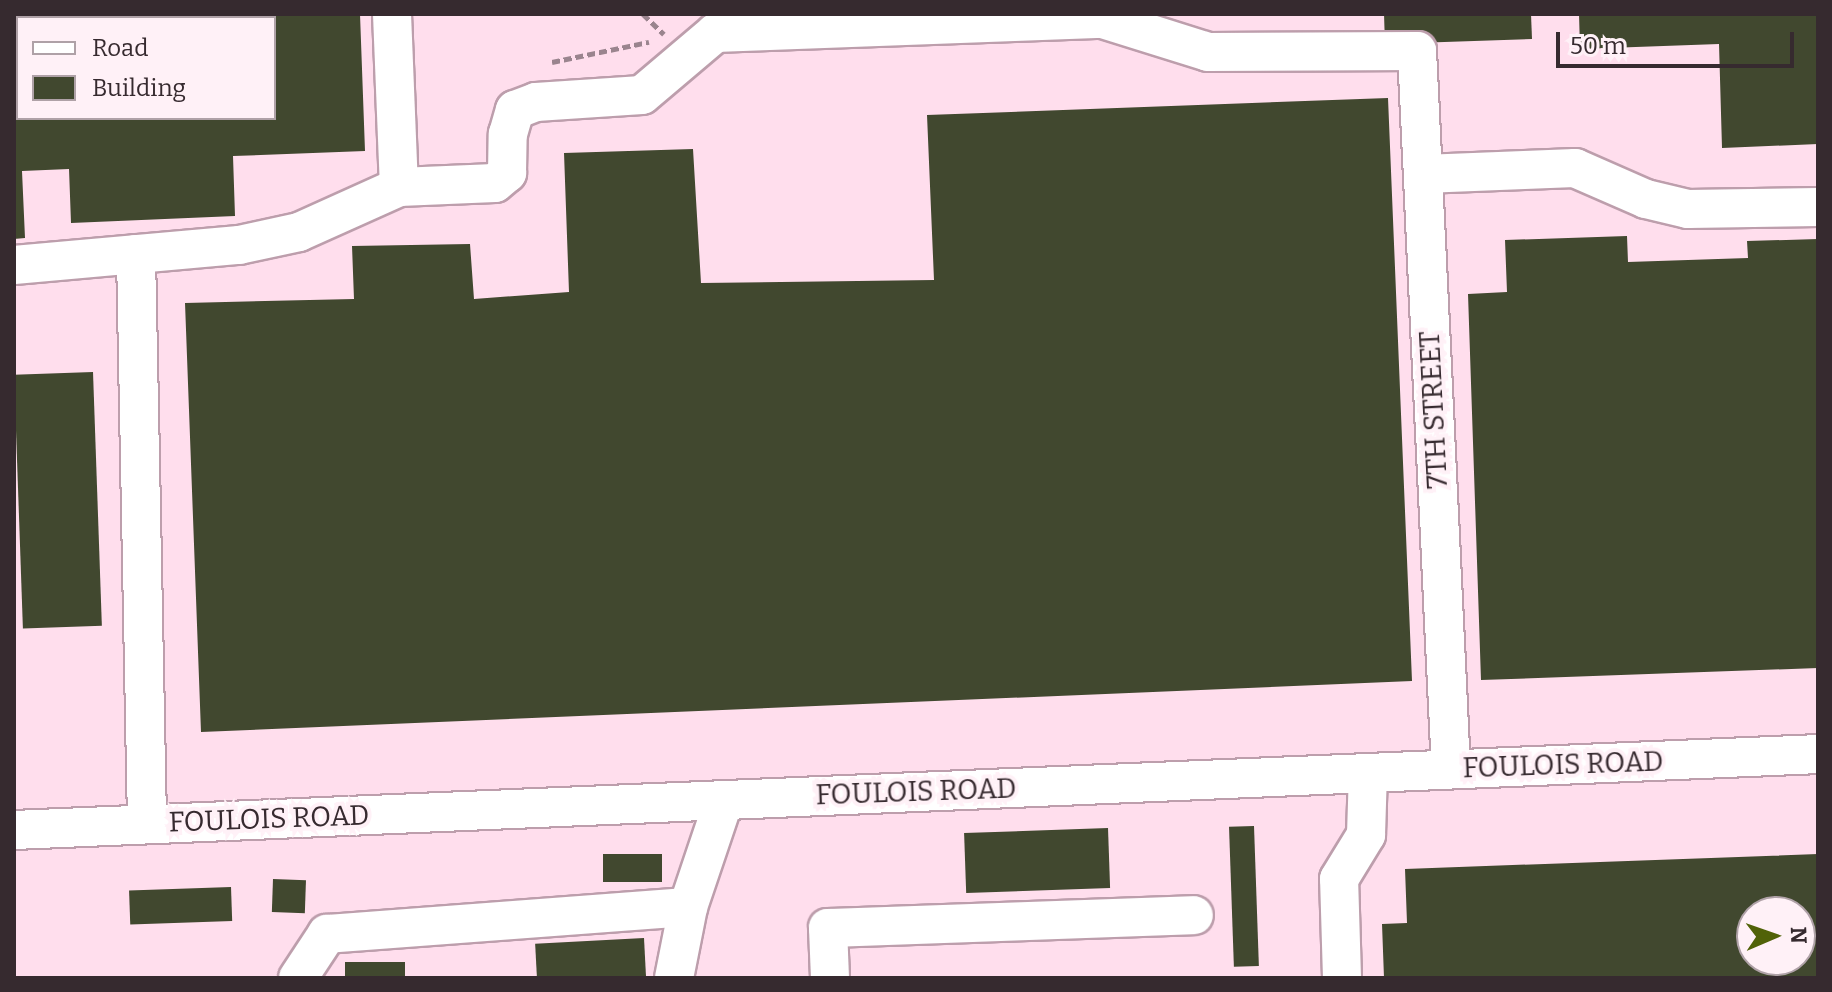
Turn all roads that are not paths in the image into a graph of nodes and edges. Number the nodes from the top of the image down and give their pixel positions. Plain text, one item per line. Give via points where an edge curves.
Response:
1 (392, 14) edge
2 (842, 21) edge
3 (1423, 174) junction
4 (399, 187) junction
5 (1818, 207) edge
6 (136, 254) junction
7 (14, 265) edge
8 (1818, 754) edge
9 (1451, 769) junction
10 (1368, 773) junction
11 (724, 800) junction
12 (147, 824) junction
13 (14, 830) edge
14 (688, 907) junction
15 (1194, 915) dead end
16 (298, 978) edge
17 (674, 978) edge
18 (830, 978) edge
19 (1342, 978) edge

1 - 4 street
2 - 3 street, 7TH STREET via 1103,19 1208,52 1417,51
2 - 4 street via 715,33 642,95 536,102 515,110 507,173 495,183
3 - 5 street via 1575,168 1646,199 1688,209
3 - 9 street, 7TH STREET
4 - 6 street via 299,232 239,245
6 - 7 street
6 - 12 street
8 - 9 street, FOULOIS ROAD
9 - 10 street, FOULOIS ROAD
10 - 11 street, FOULOIS ROAD
10 - 19 street via 1366,835 1339,879
11 - 12 street, FOULOIS ROAD
11 - 14 street
12 - 13 street, FOULOIS ROAD
14 - 16 street via 327,934
14 - 17 street
15 - 18 street via 828,928

